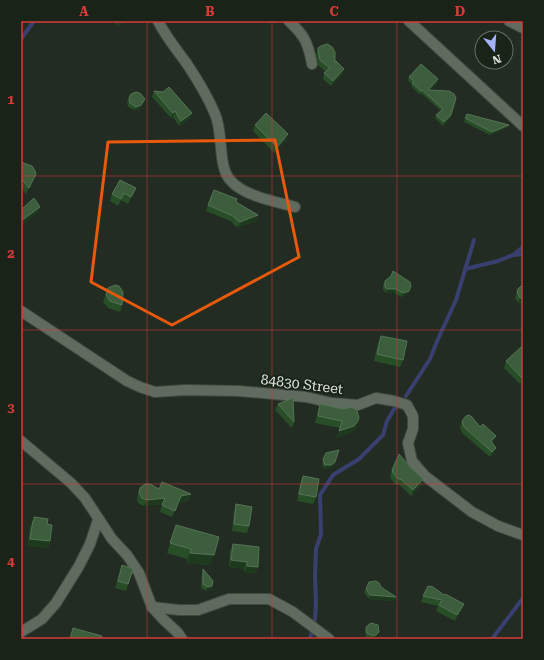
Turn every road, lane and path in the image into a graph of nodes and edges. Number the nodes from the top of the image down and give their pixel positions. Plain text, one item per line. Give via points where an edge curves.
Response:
1 (158, 21) edge
2 (289, 21) edge
3 (409, 21) edge
4 (509, 21) edge
5 (523, 28) edge
6 (312, 64) dead end
7 (523, 126) edge
8 (295, 207) dead end
9 (21, 311) edge
10 (21, 441) edge
11 (98, 520) junction
12 (523, 535) edge
13 (152, 607) junction
14 (21, 632) edge
15 (182, 639) edge
16 (329, 639) edge

1 - 8 street via 188,65 216,115 223,165 231,182 264,198
2 - 6 street via 302,33 309,48
3 - 7 street
4 - 5 street
9 - 12 street, 84830 Street via 127,381 155,392 239,391 358,405 376,398 407,405 413,416 413,429 408,444 412,461 425,476 472,512 498,526
10 - 11 street via 72,483 93,509
11 - 13 street via 139,573
11 - 14 street via 79,566 56,603 42,619
13 - 15 street
13 - 16 street via 198,610 229,599 269,599 293,612

